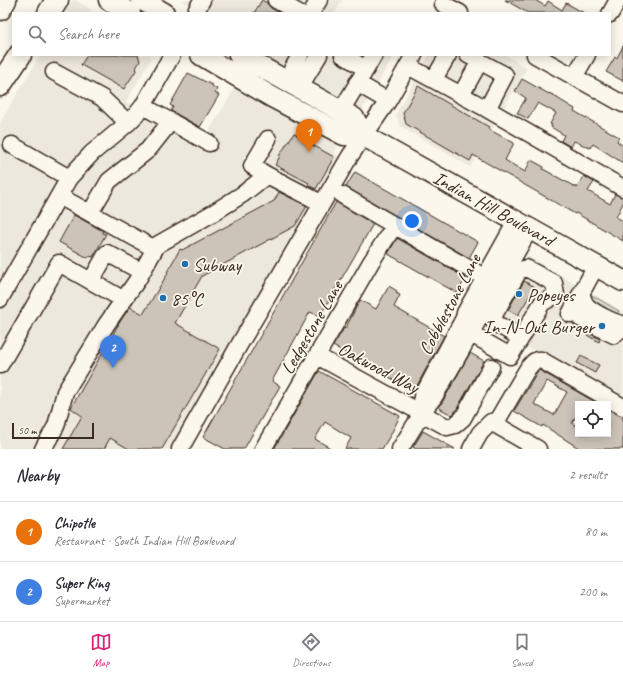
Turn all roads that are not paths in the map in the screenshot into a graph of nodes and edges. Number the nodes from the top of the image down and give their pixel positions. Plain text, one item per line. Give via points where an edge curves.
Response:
1 (5, 0) edge
2 (57, 0) edge
3 (108, 0) edge
4 (202, 0) edge
5 (276, 0) edge
6 (319, 0) edge
7 (618, 0) edge
8 (442, 6) edge
9 (0, 9) edge
10 (50, 12) edge
11 (128, 12) edge
12 (196, 12) edge
13 (297, 12) edge
14 (312, 12) edge
15 (457, 12) edge
16 (611, 12) edge
17 (19, 56) edge
18 (171, 56) edge
19 (203, 56) edge
20 (241, 56) edge
21 (300, 56) edge
22 (318, 56) edge
23 (347, 56) edge
24 (447, 56) edge
25 (537, 56) edge
26 (586, 56) edge
27 (474, 58) edge
28 (411, 60) edge
29 (370, 62) edge
30 (54, 72) dead end
31 (574, 77) junction
32 (434, 79) junction
33 (357, 83) junction
34 (293, 85) junction
35 (0, 86) edge
36 (461, 95) junction
37 (388, 101) junction
38 (623, 104) edge
39 (143, 106) junction
40 (487, 109) junction
41 (341, 111) junction
42 (171, 121) junction
43 (128, 123) junction
44 (364, 136) junction
45 (268, 139) dead end
46 (209, 143) dead end
47 (12, 145) dead end
48 (267, 175) junction
49 (69, 178) junction
50 (622, 186) edge
51 (342, 195) dead end
52 (59, 196) junction
53 (321, 204) junction
54 (90, 213) junction
55 (524, 224) junction
56 (394, 226) junction
57 (155, 249) junction
58 (596, 266) junction
59 (142, 272) junction
60 (486, 277) junction
61 (91, 281) junction
62 (623, 281) edge
63 (2, 292) edge
64 (581, 293) junction
65 (124, 300) junction
66 (623, 325) edge
67 (465, 330) junction
68 (521, 338) dead end
69 (317, 356) junction
70 (0, 365) edge
71 (492, 367) dead end
72 (623, 407) edge
73 (424, 409) junction
74 (493, 423) junction
75 (43, 449) edge
76 (180, 449) edge
77 (263, 449) edge
78 (400, 449) edge
79 (471, 449) edge
80 (538, 449) edge

1 - 9 highway
2 - 10 highway
3 - 11 main road
4 - 12 street
5 - 13 street
6 - 14 street
7 - 16 street
8 - 15 street
17 - 35 highway
18 - 39 street
19 - 44 main road via 344,135
20 - 34 main road
21 - 34 street
22 - 34 street
23 - 29 street
24 - 32 street
25 - 31 street
26 - 31 street
27 - 36 street
27 - 40 street via 505,75
28 - 32 street
28 - 37 street
29 - 33 street
30 - 43 street via 102,98
31 - 38 street
32 - 36 street
33 - 37 street
33 - 41 street
34 - 41 main road
36 - 40 street
37 - 44 street
39 - 42 street
39 - 43 street
40 - 50 street
41 - 44 main road via 354,118
42 - 46 street
42 - 54 street via 148,150 109,181
43 - 49 street via 92,153
44 - 53 street
44 - 55 main road, Indian Hill Boulevard
45 - 48 street via 252,166
47 - 49 street
48 - 53 street
48 - 57 street via 231,202 157,245
49 - 52 street
51 - 56 street
52 - 54 street
52 - 63 street
53 - 76 street
54 - 57 street
55 - 58 main road, Indian Hill Boulevard
55 - 60 street, Cobblestone Lane
55 - 67 street, Cobblestone Lane
56 - 60 street
56 - 69 street, Ledgestone Lane
57 - 59 street
58 - 62 main road, Indian Hill Boulevard
58 - 64 street
59 - 61 street via 107,253
59 - 65 street
60 - 67 street, Cobblestone Lane via 465,313
61 - 65 street
61 - 70 street via 59,263
64 - 66 street via 588,307
64 - 66 street via 571,311 614,335
65 - 75 street via 66,392 56,426
67 - 68 street via 510,356
67 - 73 street, Cobblestone Lane via 434,397
69 - 73 street, Oakwood Way
69 - 77 street, Ledgestone Lane
71 - 73 street, Oakwood Way via 463,418 455,425 442,425
72 - 74 street via 538,359 528,368
73 - 78 street, Cobblestone Lane
74 - 79 street via 480,433
74 - 80 street

